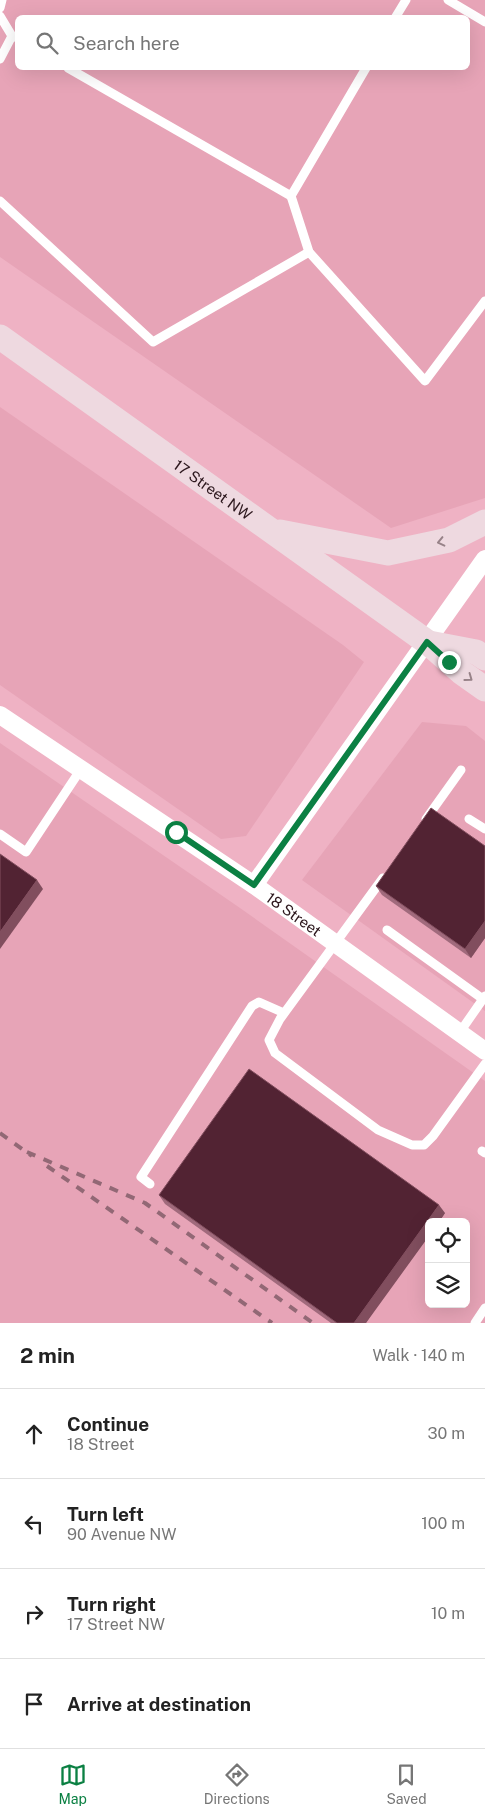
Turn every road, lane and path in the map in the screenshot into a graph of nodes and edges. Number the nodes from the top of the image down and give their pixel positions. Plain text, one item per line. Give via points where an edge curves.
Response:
1 (2, 0) edge
2 (406, 0) edge
3 (448, 0) edge
4 (0, 8) edge
5 (397, 15) edge
6 (0, 16) edge
7 (485, 22) edge
8 (15, 37) edge
9 (0, 59) edge
10 (71, 70) edge
11 (365, 70) edge
12 (291, 196) junction
13 (0, 201) edge
14 (309, 252) junction
15 (485, 301) edge
16 (0, 337) edge
17 (485, 522) edge
18 (270, 530) junction
19 (485, 559) edge
20 (427, 642) junction
21 (485, 658) edge
22 (485, 689) edge
23 (0, 715) edge
24 (81, 770) junction
25 (462, 770) dead end
26 (469, 819) dead end
27 (422, 825) edge
28 (485, 829) edge
29 (0, 834) edge
30 (387, 873) edge
31 (254, 885) junction
32 (387, 930) dead end
33 (336, 944) junction
34 (484, 998) edge
35 (284, 1014) junction
36 (460, 1032) junction
37 (485, 1051) edge
38 (485, 1064) edge
39 (150, 1184) dead end
40 (485, 1308) edge
41 (474, 1323) edge

1 - 4 lane
2 - 5 lane
3 - 7 lane
6 - 8 lane
8 - 9 lane
10 - 12 lane
11 - 12 lane
12 - 14 lane
13 - 14 lane via 153,342
14 - 15 lane via 425,380
16 - 18 main road, 17 Street NW
17 -> 18 main road via 449,540 388,553
18 - 20 main road, 17 Street NW
19 - 20 street
20 - 21 main road, 17 Street NW via 476,652
20 -> 22 main road, 17 Street NW via 460,672
20 - 31 street
23 - 24 street, 18 Street
24 - 29 lane via 26,852
24 - 31 street, 18 Street
25 - 27 lane
26 - 28 lane
30 - 33 lane
31 - 33 street, 18 Street
32 - 34 lane
33 - 35 lane
33 - 36 street, 18 Street
34 - 36 lane
35 - 38 lane via 269,1040 275,1053 378,1130 412,1146 424,1145 433,1136
35 - 39 lane via 259,1002 252,1006 141,1177
36 - 37 street, 18 Street
40 - 41 lane

